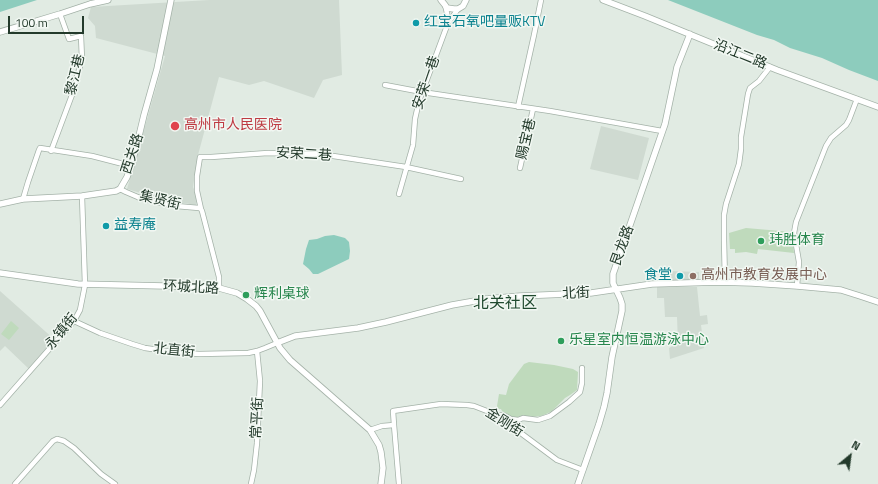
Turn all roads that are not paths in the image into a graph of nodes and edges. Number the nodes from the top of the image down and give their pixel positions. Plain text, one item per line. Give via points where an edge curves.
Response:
1 (108, 0) edge
2 (171, 0) edge
3 (466, 0) edge
4 (541, 0) edge
5 (603, 0) edge
6 (443, 3) edge
7 (458, 9) junction
8 (60, 14) junction
9 (448, 22) junction
10 (0, 32) edge
11 (690, 34) junction
12 (770, 67) junction
13 (385, 85) dead end
14 (422, 92) junction
15 (857, 99) junction
16 (518, 107) junction
17 (878, 107) edge
18 (533, 109) junction
19 (662, 131) junction
20 (51, 151) junction
21 (200, 157) joint
22 (131, 166) junction
23 (406, 167) junction
24 (520, 168) dead end
25 (461, 179) dead end
26 (120, 189) junction
27 (398, 194) dead end
28 (82, 196) junction
29 (23, 199) junction
30 (0, 204) edge
31 (201, 209) junction
32 (0, 272) edge
33 (725, 282) junction
34 (85, 285) junction
35 (797, 286) junction
36 (219, 288) junction
37 (615, 289) junction
38 (878, 302) edge
39 (74, 321) junction
40 (277, 343) junction
41 (257, 351) junction
42 (582, 368) dead end
43 (0, 404) edge
44 (497, 416) junction
45 (394, 426) junction
46 (370, 430) junction
47 (583, 470) junction
48 (16, 484) edge
49 (115, 484) edge
50 (251, 484) edge
51 (381, 484) edge
52 (400, 484) edge
53 (578, 484) edge

1 - 8 street
2 - 22 street, 西关路 via 157,69
3 - 7 street
4 - 16 street
5 - 11 street, 沿江二路
6 - 7 street via 451,9
6 - 9 street
7 - 9 street
8 - 10 street
8 - 20 street, 黎江巷 via 69,39 82,36 82,59 72,95
9 - 14 street, 安荣一巷
11 - 12 street, 沿江二路
11 - 19 street, 艮龙路 via 677,68
12 - 15 street, 沿江二路
12 - 33 street via 750,88 748,94 739,164 724,215
13 - 14 street
14 - 16 street
14 - 23 street, 安荣一巷 via 416,111 413,145
15 - 17 street, 沿江二路
15 - 35 street via 846,125 829,141 796,222 794,233 799,262
16 - 18 street
18 - 19 street
18 - 24 street, 赐宝巷
19 - 37 street, 艮龙路 via 614,270
20 - 22 street via 92,156
20 - 29 street via 40,149
21 - 23 street, 安荣二巷 via 268,153 320,154
21 - 31 street, 集贤街 via 197,191
22 - 26 street, 西关路
23 - 25 street
23 - 27 street, 安荣一巷
26 - 28 street, 西关路
26 - 31 street, 集贤街 via 140,198
28 - 29 street, 西关路
28 - 34 street, 永镇街
29 - 30 street, 西关路
31 - 36 street, 集贤街 via 219,278
32 - 34 street, 环城北路
33 - 35 street, 北街
33 - 37 street, 北街
34 - 36 street, 环城北路
34 - 39 street, 永镇街 via 81,306
35 - 38 street, 北街 via 834,289
36 - 40 street, 环城北路 via 236,293 256,306
37 - 40 street, 北街 via 591,293 486,299 358,328 295,336
37 - 47 street, 艮龙路 via 622,304 622,311 607,393
39 - 41 street, 北直街 via 132,344 159,350 199,354
39 - 43 street, 永镇街
40 - 41 street, 北直街
40 - 46 street, 环城北路 via 290,360
41 - 50 street, 常平街 via 260,381 257,443
42 - 44 street via 580,392 550,416 538,420 518,420 503,415
44 - 45 street, 金刚街 via 474,406 441,404 393,411
44 - 47 street, 金刚街 via 557,460
45 - 46 street
45 - 52 street
46 - 51 street, 环城北路 via 381,452
47 - 53 street, 艮龙路
48 - 49 street via 57,439 74,448

